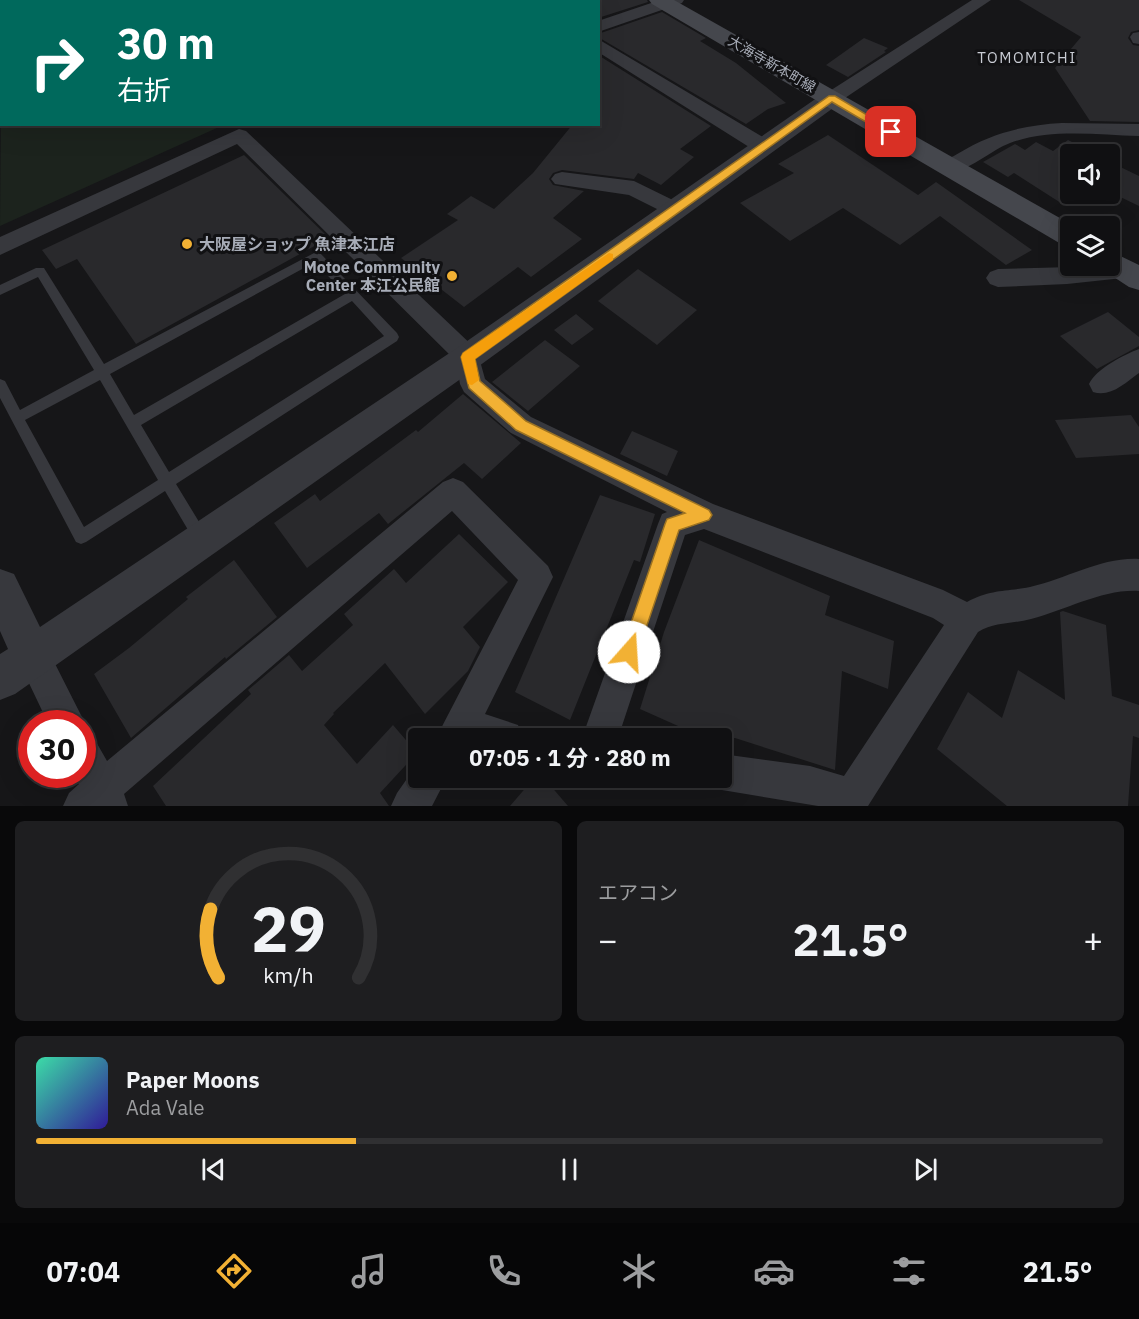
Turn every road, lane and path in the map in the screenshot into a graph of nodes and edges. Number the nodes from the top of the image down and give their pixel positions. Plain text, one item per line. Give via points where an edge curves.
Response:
1 (983, 0) edge
2 (668, 2) edge
3 (600, 26) edge
4 (600, 45) edge
5 (832, 98) junction
6 (1139, 130) edge
7 (764, 147) junction
8 (951, 167) junction
9 (562, 179) dead end
10 (675, 210) junction
11 (1060, 231) edge
12 (0, 247) edge
13 (1124, 270) edge
14 (998, 278) dead end
15 (0, 290) edge
16 (353, 295) junction
17 (468, 357) junction
18 (1139, 360) edge
19 (102, 372) junction
20 (1102, 384) dead end
21 (0, 385) edge
22 (17, 418) junction
23 (132, 423) junction
24 (168, 482) junction
25 (704, 515) junction
26 (202, 540) junction
27 (1139, 575) edge
28 (0, 588) edge
29 (966, 620) junction
30 (33, 656) junction
31 (0, 679) edge
32 (60, 710) edge
33 (461, 728) edge
34 (603, 728) edge
35 (732, 773) edge
36 (422, 788) edge
37 (98, 800) edge
38 (849, 802) edge
39 (410, 806) edge

1 - 5 street
2 - 3 street
2 - 5 main road, 大海寺新本町線
4 - 7 street
5 - 7 street
5 - 8 main road, 大海寺新本町線
6 - 8 street via 1058,128 1011,137 986,145
7 - 10 street
8 - 11 main road, 大海寺新本町線
9 - 10 street via 634,188
10 - 17 street
12 - 17 street via 239,135
13 - 14 street
15 - 19 lane via 40,271
16 - 19 lane via 316,256
16 - 23 lane
16 - 24 lane via 393,337
17 - 25 street via 473,384 521,425
17 - 26 street
18 - 20 street
19 - 22 lane
19 - 23 lane
21 - 22 lane
22 - 24 lane via 81,537
23 - 24 lane
24 - 26 lane
25 - 29 street via 943,606
25 - 34 street via 673,524
26 - 30 street
27 - 29 street via 1121,574 1030,603 988,608
28 - 30 street
29 - 38 street
30 - 31 street
30 - 32 street
33 - 37 street via 537,577 453,492
35 - 38 street via 810,784
36 - 39 street

